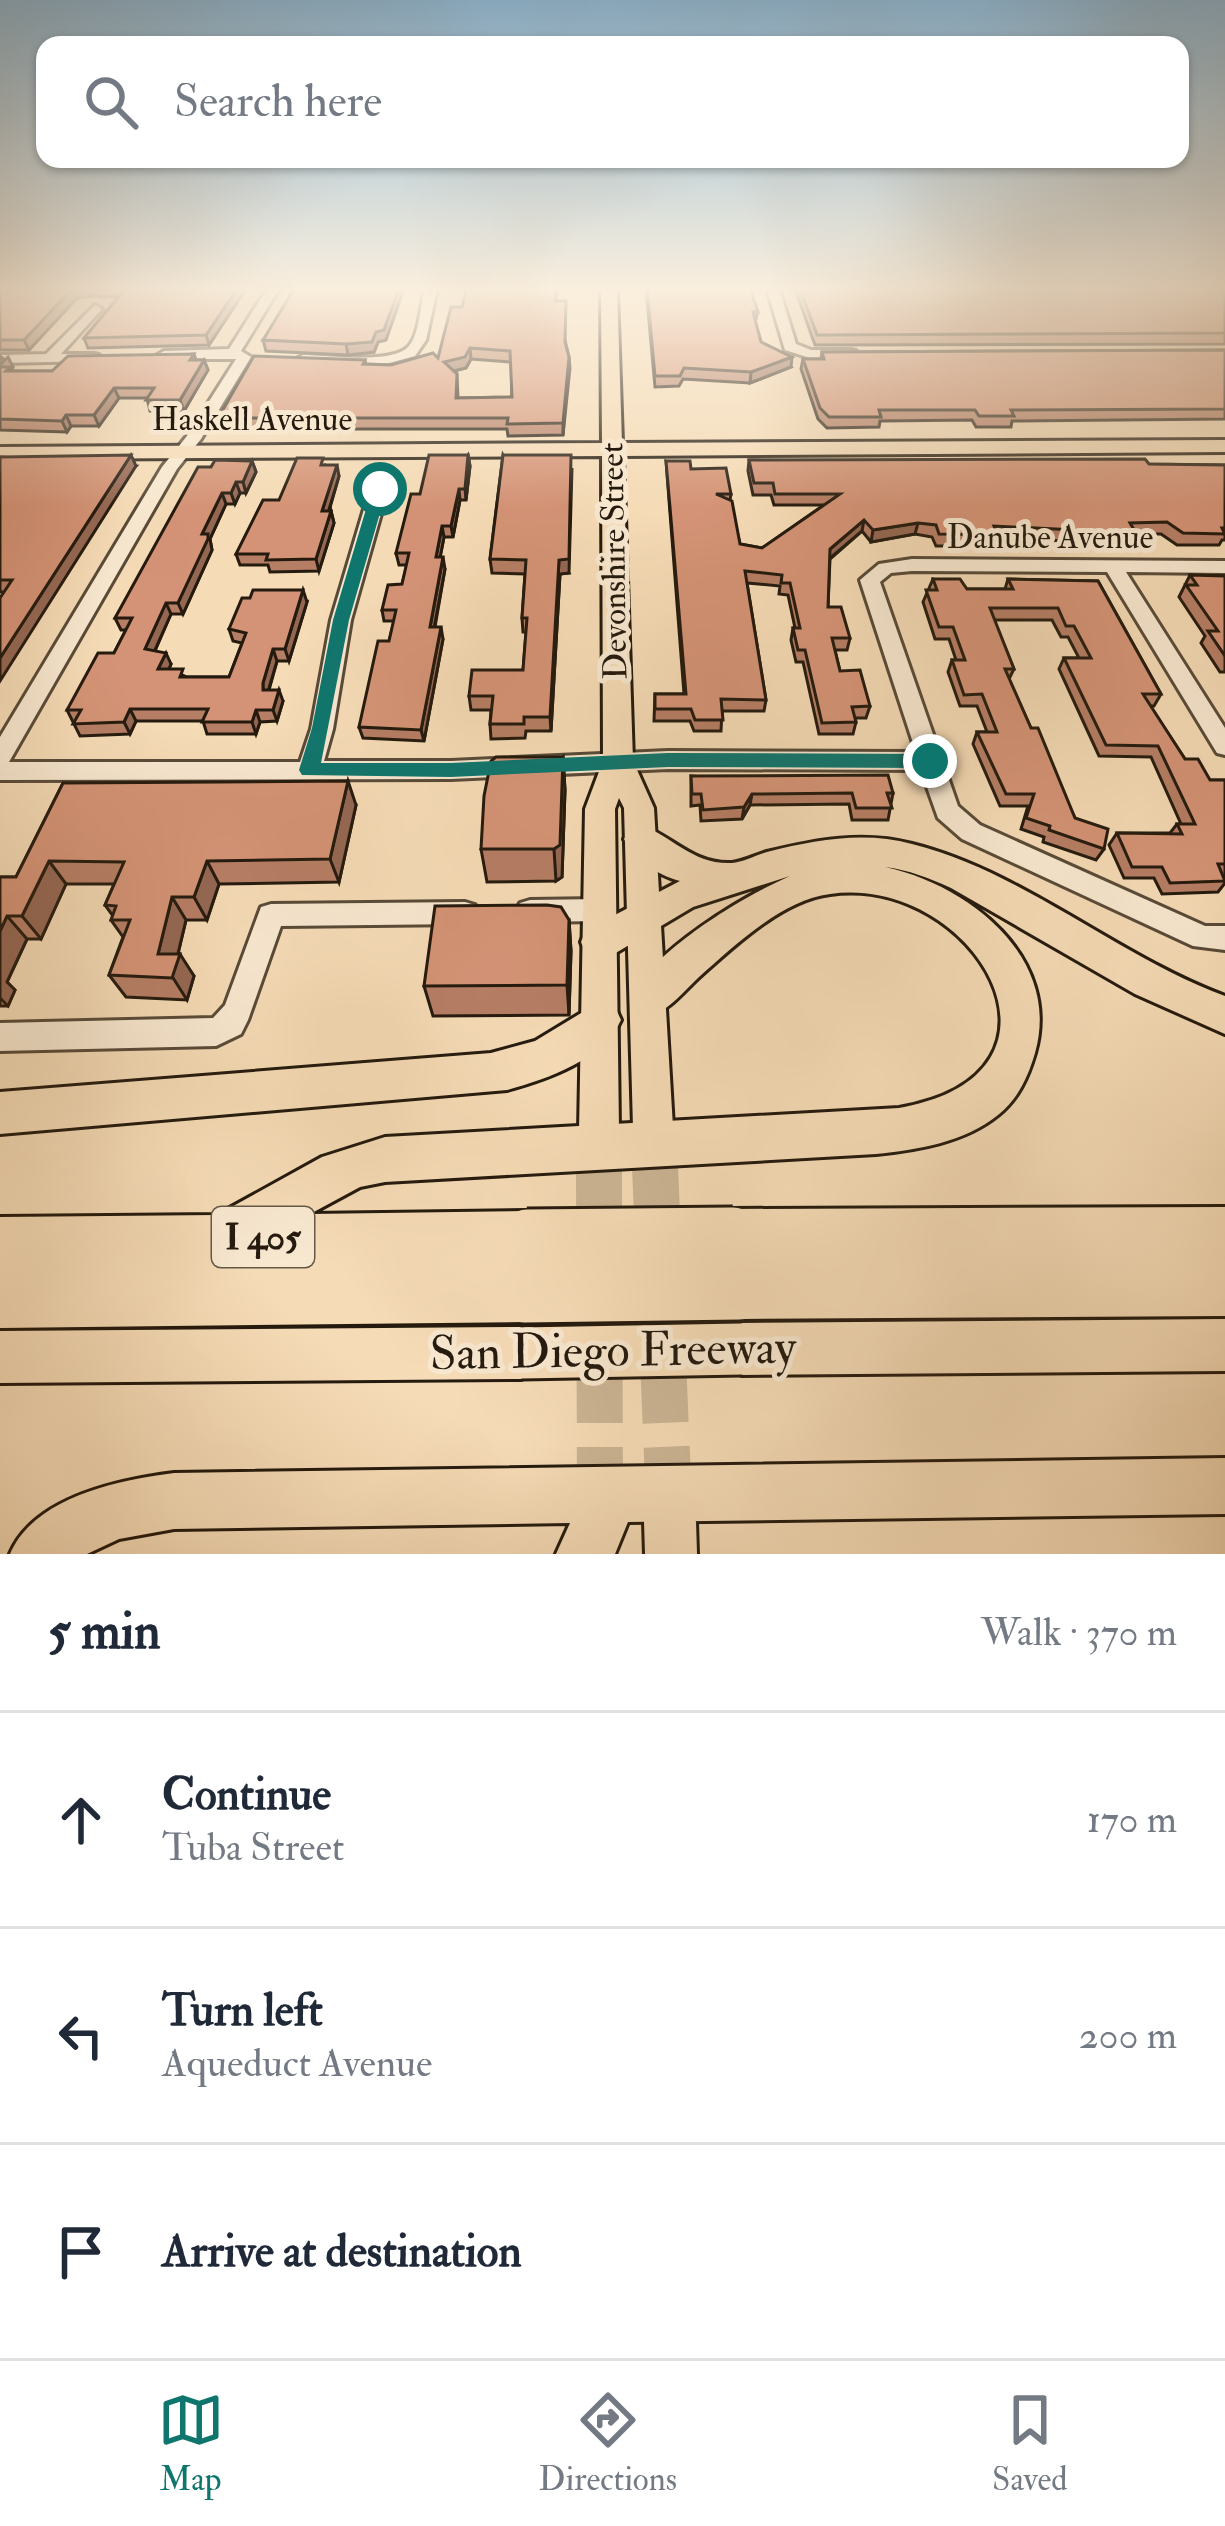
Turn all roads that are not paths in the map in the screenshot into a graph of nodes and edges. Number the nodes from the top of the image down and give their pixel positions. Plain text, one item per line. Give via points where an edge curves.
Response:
1 (235, 362) edge
2 (610, 362) edge
3 (1225, 446) edge
4 (611, 450) junction
5 (184, 452) junction
6 (0, 453) edge
7 (380, 489) dead end
8 (1225, 567) edge
9 (1114, 568) junction
10 (1225, 747) edge
11 (0, 757) edge
12 (618, 761) junction
13 (930, 761) junction
14 (309, 770) junction
15 (0, 772) edge
16 (641, 838) junction
17 (730, 877) junction
18 (645, 910) junction
19 (600, 926) junction
20 (1225, 938) edge
21 (650, 999) junction
22 (1225, 1015) edge
23 (601, 1020) junction
24 (0, 1037) edge
25 (0, 1113) edge
26 (653, 1127) tunnel mouth
27 (599, 1132) tunnel mouth
28 (1225, 1231) edge
29 (224, 1237) junction
30 (0, 1241) edge
31 (736, 1266) junction
32 (1225, 1267) edge
33 (526, 1268) junction
34 (0, 1277) edge
35 (1225, 1291) edge
36 (0, 1303) edge
37 (1225, 1345) edge
38 (0, 1357) edge
39 (1225, 1486) edge
40 (39, 1554) edge

1 - 5 street
2 - 4 main road, Devonshire Street
3 - 4 main road, Haskell Avenue
4 - 5 main road, Haskell Avenue
4 - 12 main road, Devonshire Street
5 - 6 main road, Haskell Avenue
5 - 11 street
7 - 14 street
8 - 9 street, Danube Avenue
9 - 10 street
9 - 13 street, Danube Avenue via 912,565 876,573 872,590
12 - 13 street
12 - 14 street
12 - 16 main road, Devonshire Street via 639,808
12 - 19 main road, Devonshire Street via 600,808
13 - 20 street via 946,811 971,832 1203,938
14 - 15 street
16 - 17 highway via 676,866
16 - 18 main road, Devonshire Street
17 - 18 highway
17 - 22 highway via 846,852 918,860
18 - 19 highway
18 - 21 main road, Devonshire Street
19 - 23 main road, Devonshire Street
19 - 24 street via 272,915 230,1024 202,1034
21 - 26 main road, Devonshire Street
21 - 29 highway via 770,902 824,879 875,878 930,895 980,931 1006,968 1020,1028 999,1085 982,1102 934,1121 844,1134 364,1162
23 - 25 highway via 545,1060 491,1073
23 - 27 main road, Devonshire Street
28 - 31 highway
29 - 30 highway, I 405
29 - 33 highway, I 405
31 - 32 highway
31 - 33 highway, bridge
31 - 35 highway
33 - 34 highway
33 - 36 highway
37 - 38 highway, San Diego Freeway, bridge
39 - 40 highway via 174,1501 94,1517

